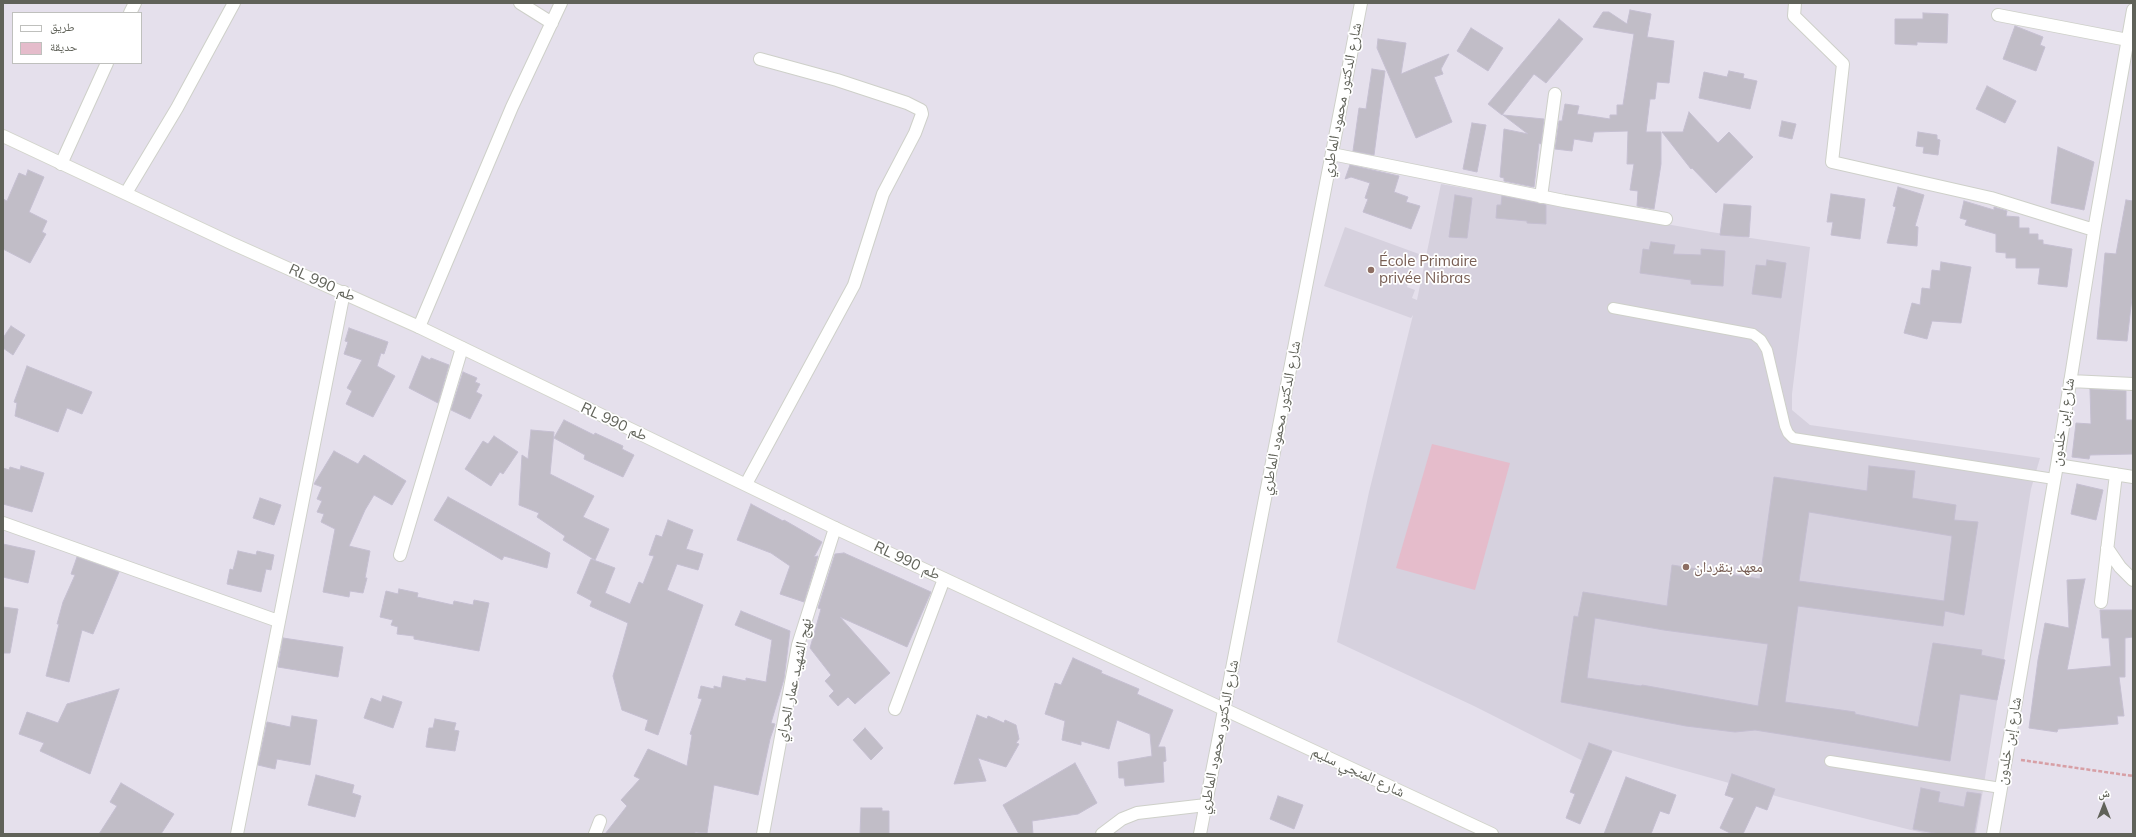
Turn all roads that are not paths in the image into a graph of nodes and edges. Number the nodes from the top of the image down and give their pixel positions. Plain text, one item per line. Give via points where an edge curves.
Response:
1 (135, 3) edge
2 (234, 3) edge
3 (520, 3) edge
4 (561, 3) edge
5 (1361, 3) edge
6 (1796, 3) edge
7 (2133, 10) edge
8 (130, 12) edge
9 (1998, 15) dead end
10 (552, 23) junction
11 (2130, 40) edge
12 (760, 58) dead end
13 (107, 64) edge
14 (1555, 94) dead end
15 (3, 136) edge
16 (1332, 154) junction
17 (61, 164) junction
18 (126, 193) junction
19 (1542, 197) junction
20 (1666, 219) dead end
21 (2094, 230) junction
22 (344, 292) junction
23 (1613, 308) dead end
24 (419, 327) junction
25 (462, 348) junction
26 (2070, 381) junction
27 (2133, 384) edge
28 (2057, 465) junction
29 (2116, 474) junction
30 (2133, 476) edge
31 (2054, 479) junction
32 (746, 484) junction
33 (3, 523) edge
34 (835, 528) junction
35 (2107, 548) junction
36 (400, 555) dead end
37 (944, 579) junction
38 (2133, 580) edge
39 (2101, 602) dead end
40 (278, 620) junction
41 (895, 709) dead end
42 (1224, 710) junction
43 (1830, 760) dead end
44 (2001, 788) junction
45 (1206, 806) junction
46 (600, 821) dead end
47 (236, 834) edge
48 (595, 834) edge
49 (763, 834) edge
50 (1102, 834) edge
51 (1200, 834) edge
52 (1492, 834) edge
53 (1993, 834) edge

1 - 8 street
2 - 18 street via 177,108
3 - 10 street
4 - 10 street
5 - 16 street, شارع الدكتور محمود الماطري
6 - 21 street via 1794,16 1843,64 1832,162 1991,198
7 - 11 street, شارع إبن خلدون
9 - 11 street
10 - 24 street via 512,108
11 - 21 street, شارع إبن خلدون
12 - 32 street via 844,82 917,107 922,114 915,133 883,194 854,285
13 - 17 street
14 - 19 street
15 - 17 street, RL طم 990
16 - 19 street
16 - 42 street, شارع الدكتور محمود الماطري
17 - 18 street, RL طم 990
18 - 22 street, RL طم 990 via 231,243
19 - 20 street
21 - 26 street, شارع إبن خلدون
22 - 24 street, RL طم 990
22 - 40 street
23 - 31 lane via 1753,334 1768,350 1785,426 1793,438
24 - 25 street, RL طم 990
25 - 32 street, RL طم 990
25 - 36 street
26 - 27 street
26 - 28 street, شارع إبن خلدون
28 - 29 street
28 - 31 street, شارع إبن خلدون
29 - 30 street
29 - 35 street
31 - 44 street, شارع إبن خلدون
32 - 34 street, RL طم 990
33 - 40 street
34 - 37 street, RL طم 990
34 - 49 street, نهج الشهيد عمار الجراي via 798,645
35 - 38 street
35 - 39 street
37 - 41 street
37 - 42 street, RL طم 990
40 - 47 street
42 - 45 street, شارع الدكتور محمود الماطري
42 - 52 street, شارع المنجي سليم
43 - 44 lane
44 - 53 street, شارع إبن خلدون
45 - 50 street via 1137,813 1122,819
45 - 51 street, شارع الدكتور محمود الماطري
46 - 48 street

